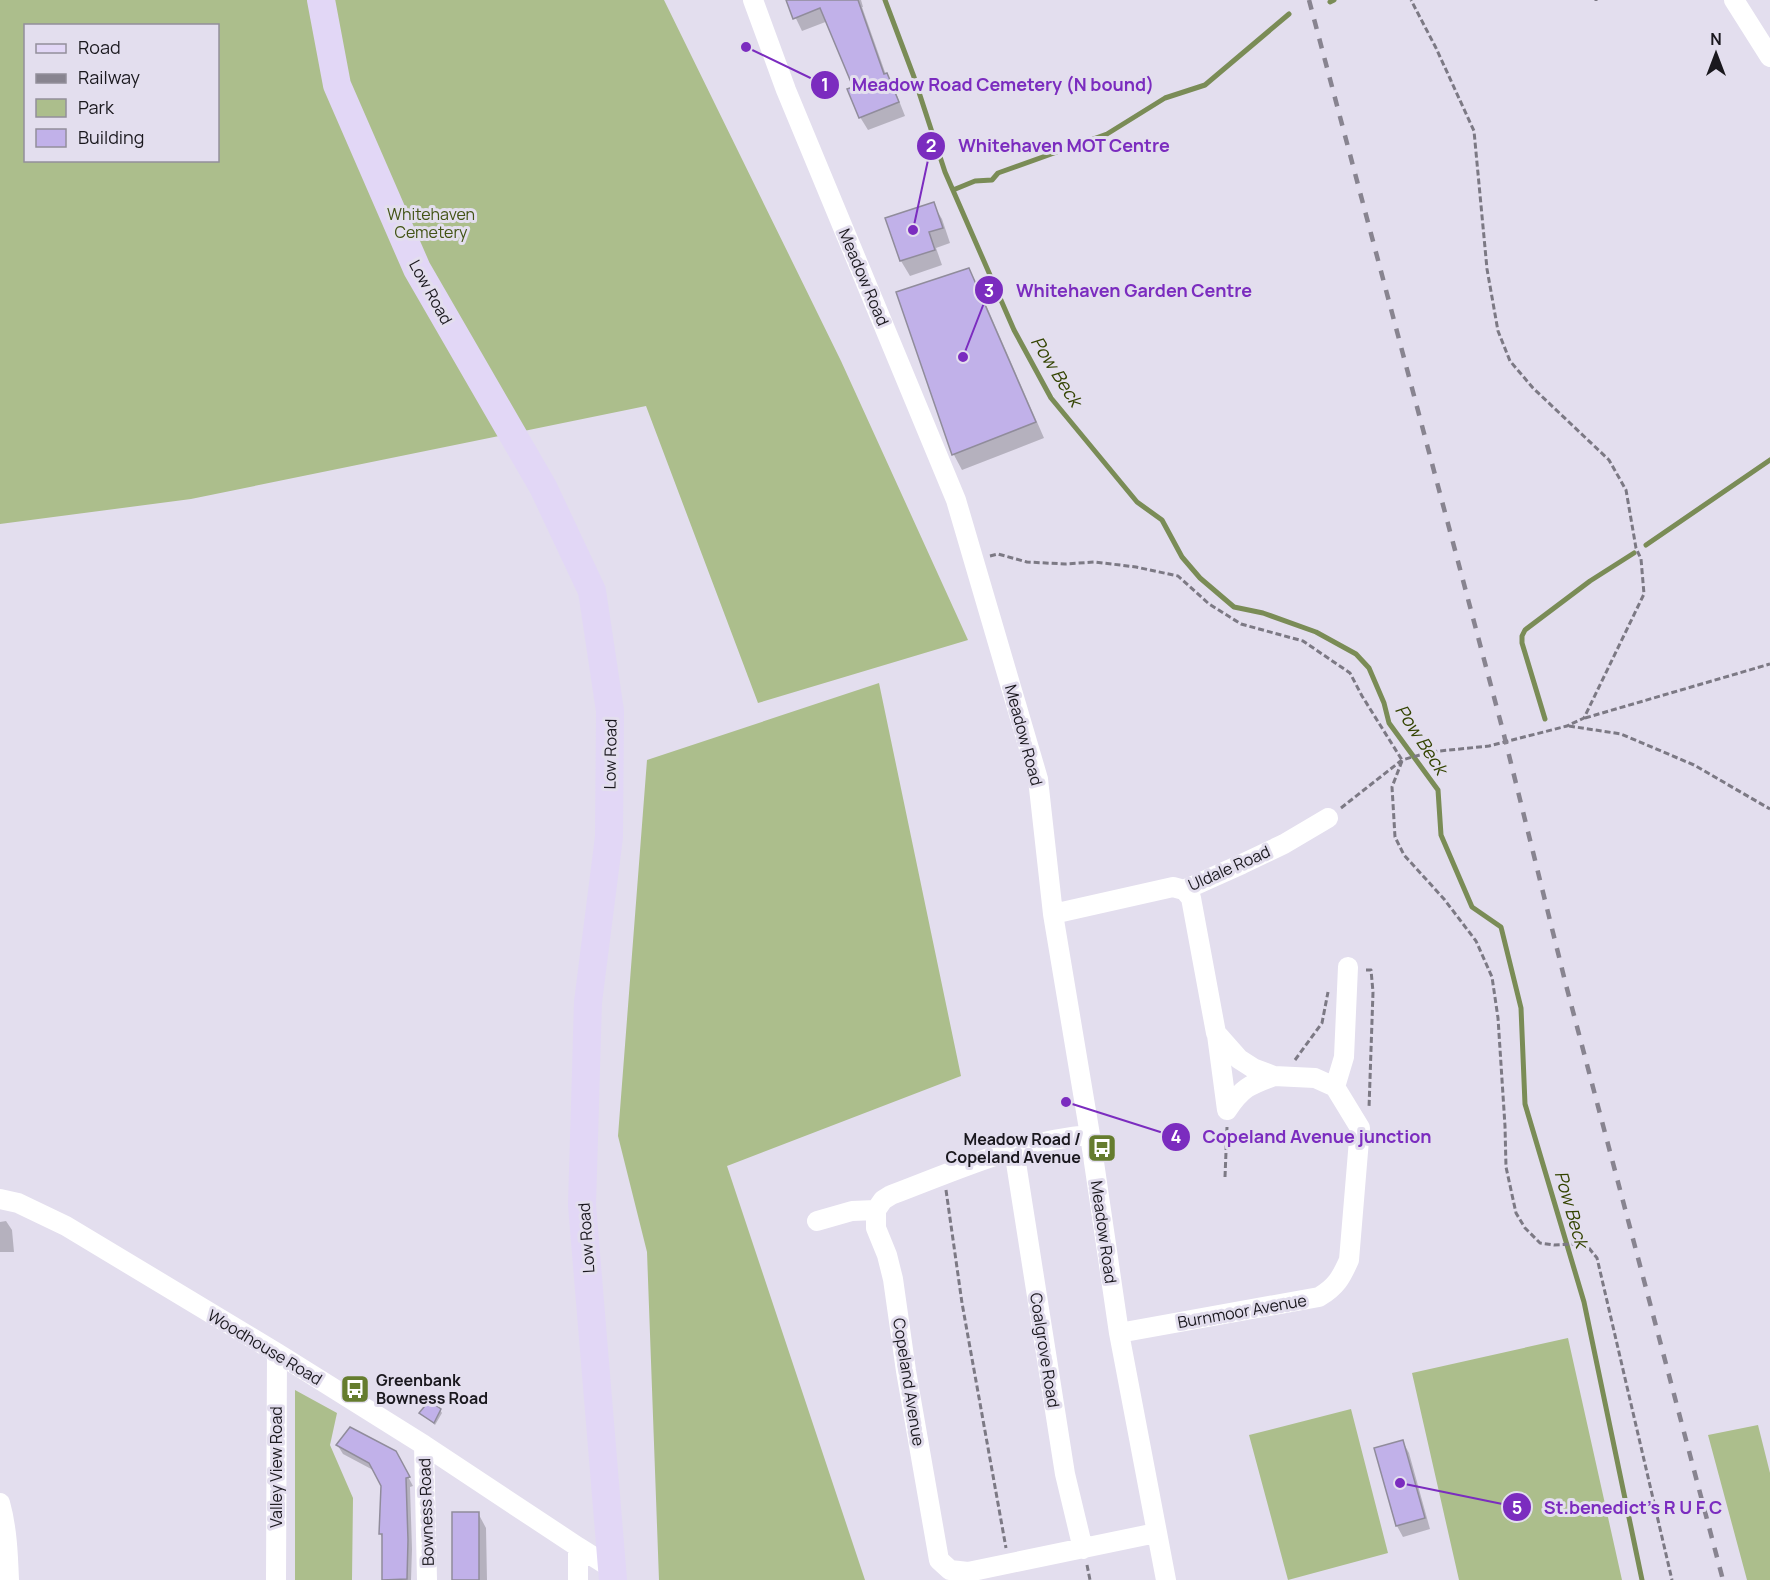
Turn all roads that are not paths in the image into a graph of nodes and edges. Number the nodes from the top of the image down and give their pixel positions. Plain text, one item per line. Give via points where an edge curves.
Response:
1 (321, 0) edge
2 (753, 0) edge
3 (1734, 0) edge
4 (1770, 57) edge
5 (1328, 818) road end
6 (1184, 890) junction
7 (1053, 914) junction
8 (1348, 967) road end
9 (1216, 1033) junction
10 (1279, 1076) junction
11 (1335, 1087) junction
12 (1090, 1135) junction
13 (1014, 1150) junction
14 (0, 1199) edge
15 (876, 1210) junction
16 (817, 1221) dead end
17 (1119, 1333) junction
18 (277, 1353) junction
19 (424, 1445) junction
20 (0, 1503) edge
21 (1156, 1533) junction
22 (578, 1547) junction
23 (1083, 1549) junction
24 (1008, 1570) edge
25 (613, 1574) edge
26 (9, 1580) edge
27 (276, 1580) edge
28 (428, 1580) edge
29 (578, 1580) edge
30 (1166, 1580) edge

1 - 25 main road, Low Road via 337,85 417,269 543,487 592,591 610,711 609,837 588,1002 582,1205
2 - 7 street, Meadow Road via 786,90 956,500 1038,779
3 - 4 street
5 - 6 street, Uldale Road via 1274,849
6 - 7 street, Uldale Road via 1173,887
6 - 9 street via 1191,898
7 - 12 street, Meadow Road
8 - 11 street via 1344,1057
9 - 10 street via 1239,1059
9 - 10 street via 1227,1110 1251,1084
10 - 11 street via 1315,1078
11 - 17 street, Burnmoor Avenue via 1360,1134 1349,1260 1331,1290 1319,1297
12 - 13 street
12 - 17 street, Meadow Road
13 - 15 street via 891,1195
13 - 23 street, Coalgrove Road via 1065,1474
14 - 18 street, Woodhouse Road via 18,1203 66,1226
15 - 16 street via 852,1211
15 - 24 street, Copeland Avenue via 876,1228 893,1279 939,1560 950,1570
17 - 21 street, Meadow Road
18 - 19 street, Woodhouse Road
18 - 27 street, Valley View Road
19 - 22 street, Woodhouse Road
19 - 28 street, Bowness Road
20 - 26 street
21 - 23 street, Copeland Avenue
21 - 30 street, Meadow Road
22 - 25 street, Woodhouse Road
22 - 29 street
23 - 24 street, Copeland Avenue

